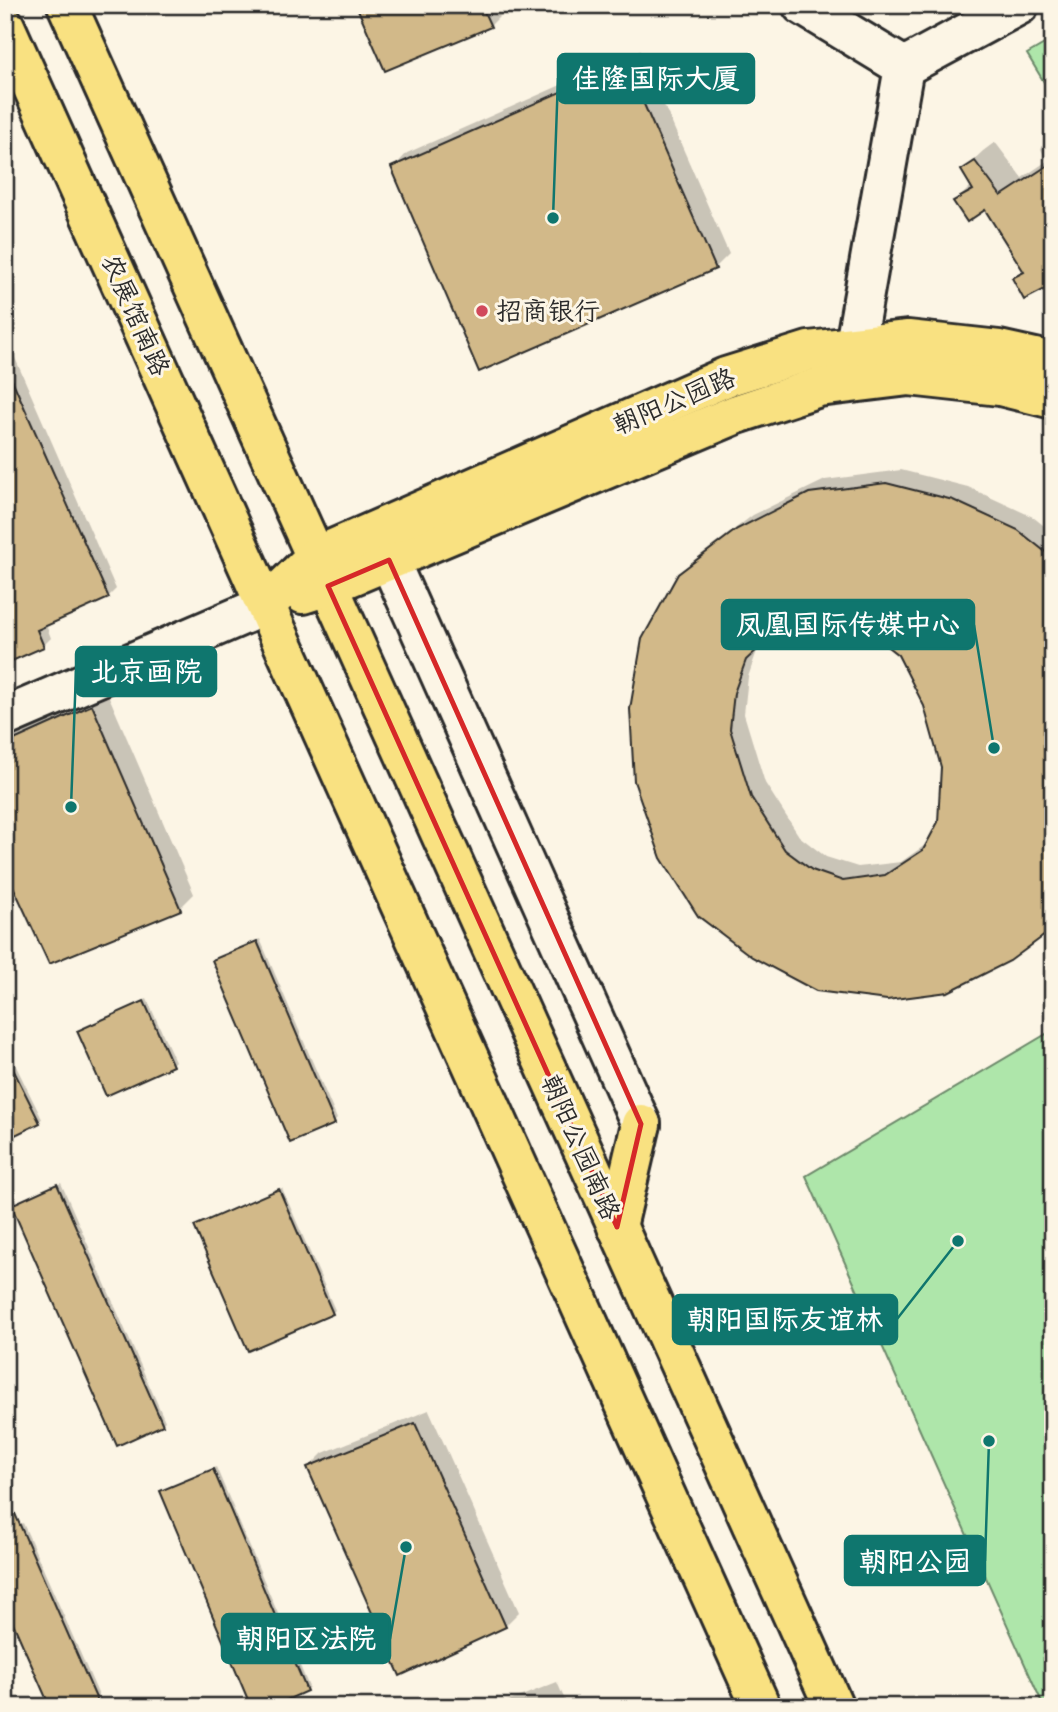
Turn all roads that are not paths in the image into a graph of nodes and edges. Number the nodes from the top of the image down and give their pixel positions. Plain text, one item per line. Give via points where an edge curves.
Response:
1 (67, 5) edge
2 (802, 5) edge
3 (1019, 5) edge
4 (5, 26) edge
5 (904, 67) junction
6 (855, 345) junction
7 (1053, 362) edge
8 (1053, 399) edge
9 (389, 560) junction
10 (321, 572) junction
11 (266, 605) junction
12 (5, 716) edge
13 (641, 1124) joint
14 (617, 1227) junction
15 (761, 1707) edge
16 (834, 1707) edge

1 - 10 main road
2 - 5 street
3 - 5 street
4 - 11 main road, 农展馆南路
5 - 6 street
6 - 7 main road, 朝阳公园路 via 908,340 999,350
6 - 10 main road, 朝阳公园路 via 809,351 726,377
8 - 9 main road, 朝阳公园路 via 1000,386 909,376 818,387 737,414
9 - 10 main road, 朝阳公园路
9 - 13 street
10 - 11 main road
10 - 14 main road, 朝阳公园南路
11 - 12 street
11 - 15 main road
13 - 14 main road
14 - 16 main road, 朝阳公园南路

